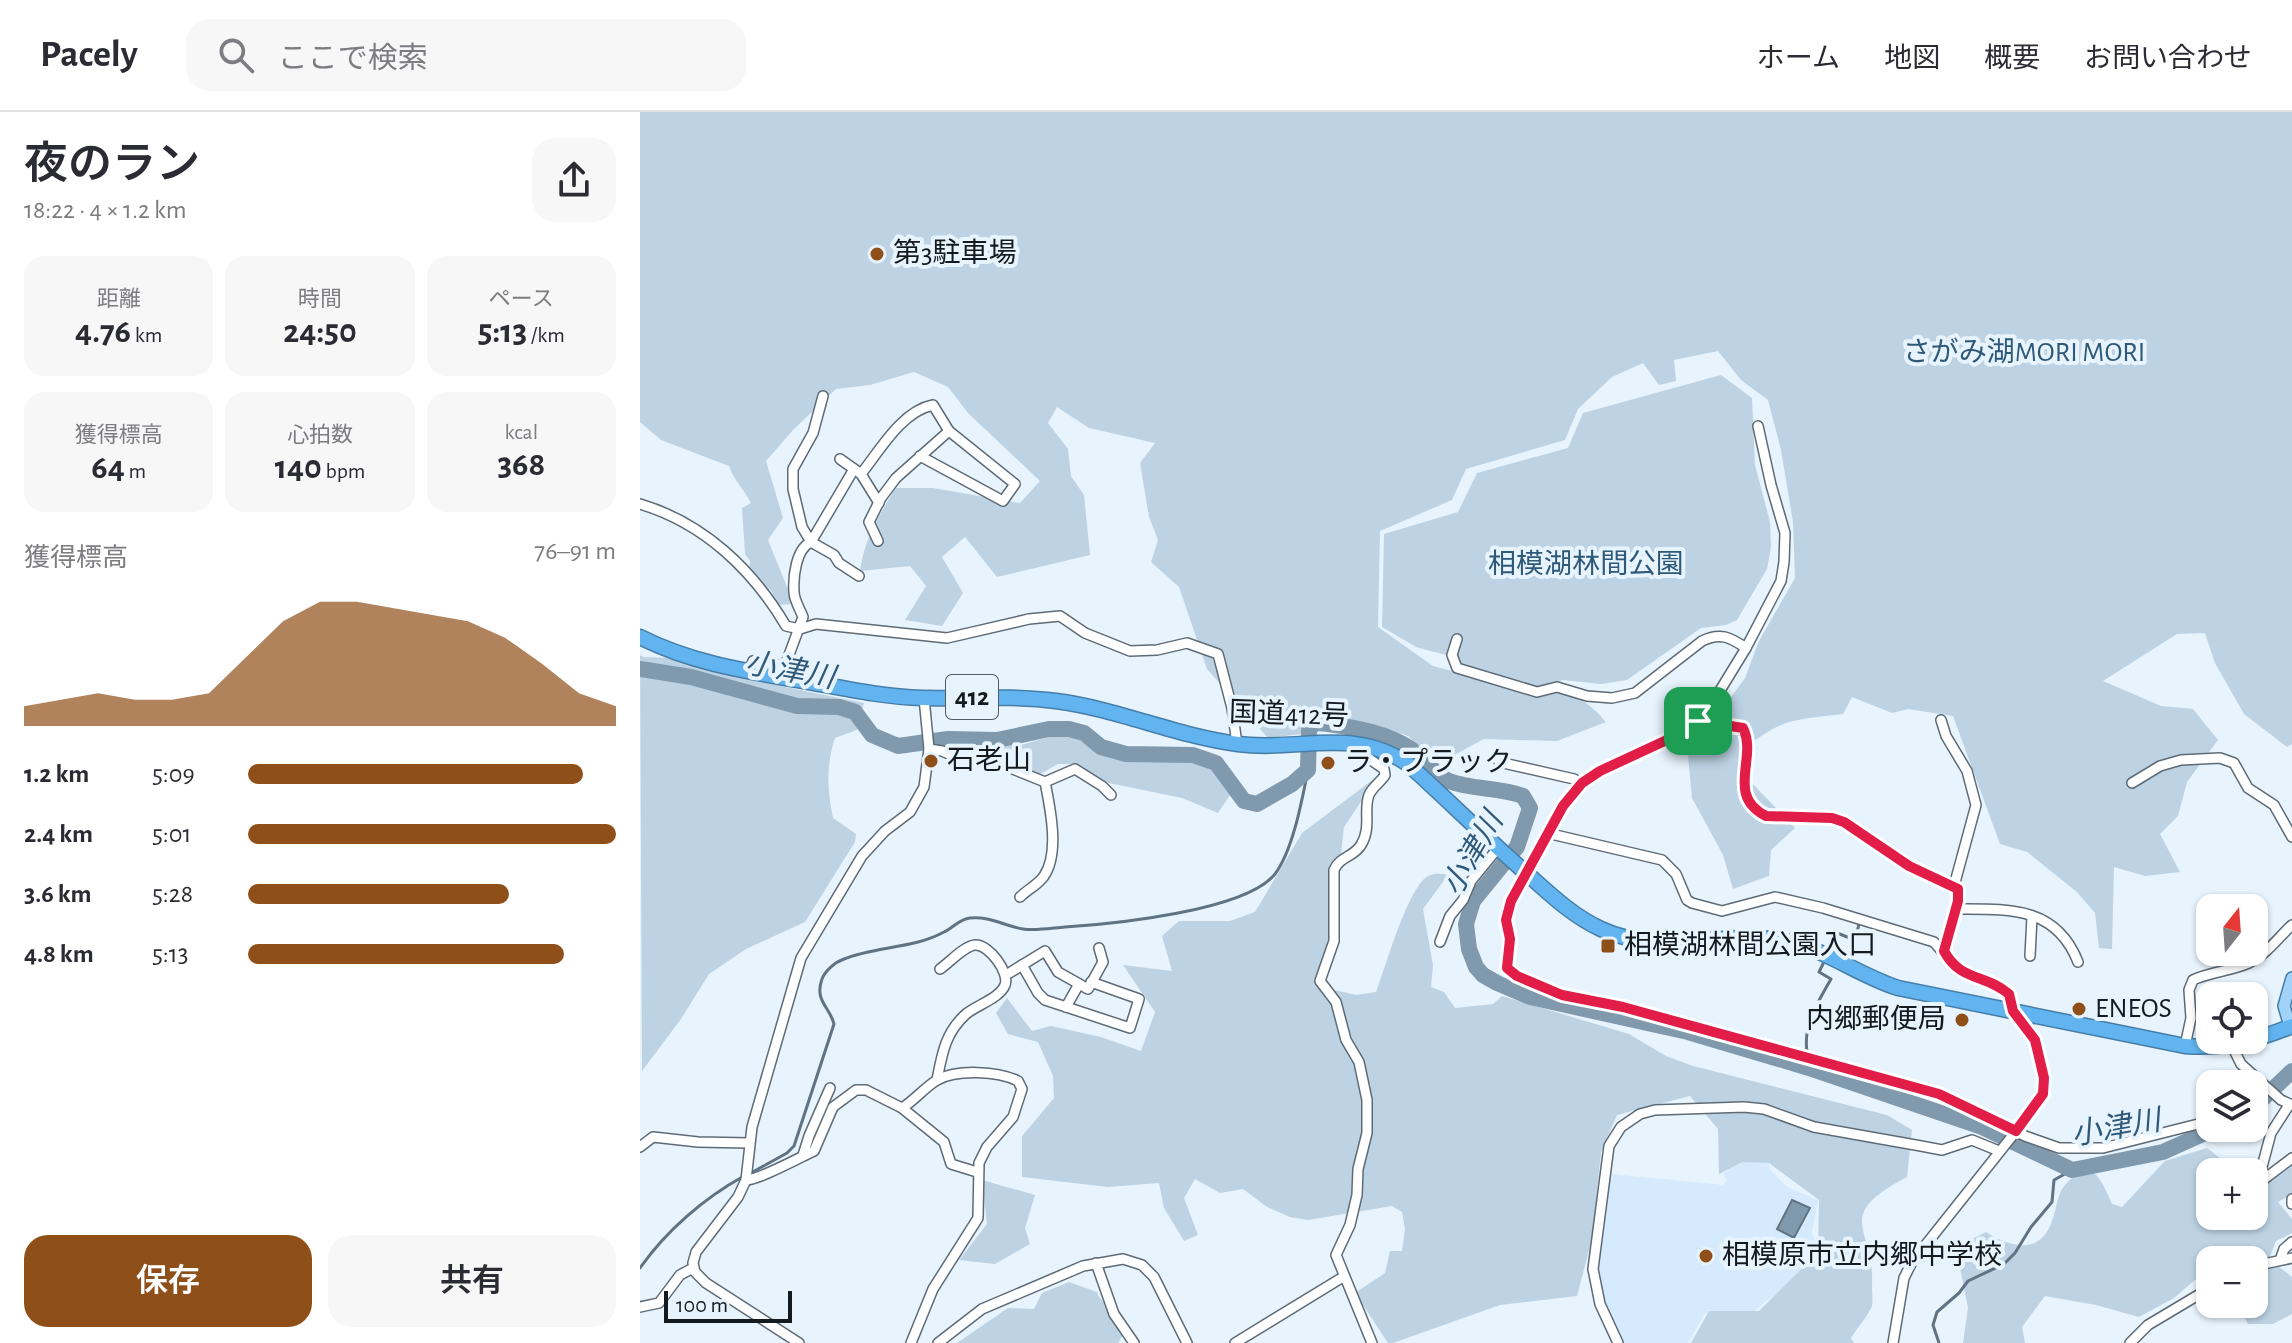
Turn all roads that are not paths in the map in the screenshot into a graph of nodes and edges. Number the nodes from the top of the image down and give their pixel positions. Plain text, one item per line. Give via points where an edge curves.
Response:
1 (823, 396) dead end
2 (1758, 426) dead end
3 (949, 431) junction
4 (920, 456) junction
5 (840, 459) dead end
6 (858, 471) junction
7 (879, 503) junction
8 (640, 504) edge
9 (878, 541) dead end
10 (811, 542) junction
11 (859, 576) dead end
12 (800, 629) junction
13 (640, 637) edge
14 (1457, 639) dead end
15 (1746, 648) junction
16 (749, 671) junction
17 (924, 698) junction
18 (1941, 720) dead end
19 (1698, 721) junction
20 (1354, 742) junction
21 (1237, 744) junction
22 (929, 748) junction
23 (1499, 762) dead end
24 (1045, 782) junction
25 (1582, 783) junction
26 (2132, 783) dead end
27 (1111, 795) dead end
28 (1547, 833) junction
29 (2292, 837) edge
30 (1505, 854) junction
31 (1525, 873) junction
32 (1954, 886) junction
33 (1020, 897) dead end
34 (1956, 909) junction
35 (2032, 917) junction
36 (2292, 925) edge
37 (1440, 942) dead end
38 (1099, 948) dead end
39 (1944, 951) junction
40 (2030, 956) dead end
41 (2078, 962) dead end
42 (1022, 965) junction
43 (940, 969) dead end
44 (1006, 975) junction
45 (2292, 978) edge
46 (1091, 982) junction
47 (1079, 984) junction
48 (1066, 1007) junction
49 (2013, 1011) junction
50 (2291, 1026) edge
51 (2268, 1035) edge
52 (2185, 1046) junction
53 (2196, 1046) edge
54 (937, 1080) junction
55 (830, 1088) dead end
56 (2268, 1090) edge
57 (2290, 1105) edge
58 (902, 1108) junction
59 (2196, 1124) edge
60 (2016, 1131) junction
61 (749, 1143) junction
62 (640, 1147) edge
63 (1999, 1151) junction
64 (803, 1155) junction
65 (2292, 1158) edge
66 (977, 1172) junction
67 (746, 1180) junction
68 (2292, 1242) edge
69 (2292, 1258) edge
70 (2280, 1260) junction
71 (1096, 1263) junction
72 (2268, 1263) edge
73 (693, 1268) junction
74 (1343, 1277) junction
75 (2196, 1296) edge
76 (640, 1307) edge
77 (799, 1343) edge
78 (911, 1343) edge
79 (938, 1343) edge
80 (1134, 1343) edge
81 (1187, 1343) edge
82 (1235, 1343) edge
83 (1372, 1343) edge
84 (1618, 1343) edge
85 (1893, 1343) edge
86 (2130, 1343) edge

1 - 10 street via 813,433 793,469 802,527
2 - 15 street via 1785,533 1784,562 1781,581
3 - 4 street
3 - 4 street via 1015,484 1003,501
3 - 6 street via 933,405 919,407
4 - 7 street
5 - 6 street
6 - 7 street
6 - 10 street
7 - 9 street via 869,522
8 - 12 street via 661,510 728,552 759,585 786,626
10 - 11 street
10 - 12 street via 800,554 796,570
12 - 16 street via 786,663 753,661
12 - 21 street via 816,624 947,638 1060,616 1085,633 1130,651 1197,645 1218,654
13 - 16 highway, 国道412号 / 412 via 689,657
14 - 15 street via 1452,655 1457,668 1537,692 1557,687 1612,698 1635,693 1713,635
15 - 19 street
16 - 17 highway, 国道412号 / 412
17 - 21 highway, 国道412号 / 412 via 1081,704
17 - 22 street
18 - 32 street via 1967,771 1976,805
19 - 25 street
19 - 32 street via 1743,728 1748,739 1746,796 1757,811 1844,822 1909,866
20 - 21 highway, 国道412号 / 412
20 - 30 highway, 国道412号 / 412 via 1408,764
20 - 74 street via 1385,772 1368,797 1363,842 1334,867 1334,941 1320,981 1336,1002 1367,1100 1357,1195 1336,1255
22 - 24 street via 988,759
22 - 61 street via 917,801 862,856 801,958
23 - 25 street
24 - 27 street via 1075,769
24 - 33 street via 1053,818 1050,856 1043,879
25 - 28 street
26 - 29 street via 2181,760 2220,758 2234,763 2248,788 2274,805
28 - 31 street
28 - 39 street via 1662,860 1692,903 1722,911 1775,897 1934,942
30 - 31 highway, 国道412号 / 412
30 - 37 street via 1471,881
31 - 49 highway, 国道412号 / 412 via 1566,909 1630,940 1789,942 1898,988
31 - 60 street via 1506,920 1507,968 1517,976 1562,995 1939,1094
32 - 34 street via 1960,893
34 - 35 street
34 - 39 street
35 - 40 street
35 - 41 street via 2057,927
36 - 52 street via 2257,959 2193,980
38 - 46 street via 1103,962
39 - 49 street via 1959,971 2003,989 2012,998
42 - 44 street
42 - 47 street via 1045,951 1058,972
42 - 48 street via 1045,1000
43 - 44 street via 977,945 987,949
44 - 54 street via 1002,991 967,1014 951,1032 943,1045
45 - 50 main road via 2284,1006
46 - 47 street via 1088,989
46 - 48 street via 1139,999 1130,1028
47 - 48 street
49 - 52 highway, 国道412号 / 412
49 - 60 street via 2035,1040 2045,1086
50 - 51 highway, 国道412号 / 412
52 - 53 highway, 国道412号 / 412
54 - 58 street
54 - 66 street via 960,1072 1014,1079 1021,1085 1013,1117 985,1151
55 - 64 street
56 - 57 street
57 - 65 street via 2271,1133 2258,1182
58 - 64 street via 856,1090 835,1104 816,1149
58 - 66 street via 944,1142 951,1164
59 - 60 street via 2095,1149 2059,1148
60 - 63 street
61 - 62 street via 653,1137
61 - 67 street
63 - 84 street via 1972,1140 1942,1150 1814,1127 1754,1108 1655,1110 1632,1117 1609,1146 1593,1254 1598,1297
63 - 85 street via 1908,1269
64 - 67 street via 754,1181
66 - 78 street via 978,1218 933,1289
67 - 73 street via 699,1247
68 - 70 street
69 - 70 street
70 - 72 street
71 - 79 street via 982,1309
71 - 80 street via 1114,1314
71 - 81 street via 1123,1259 1149,1271
73 - 76 street via 680,1275 659,1303
73 - 77 street via 706,1283
74 - 82 street
74 - 83 street
75 - 86 street via 2148,1325

